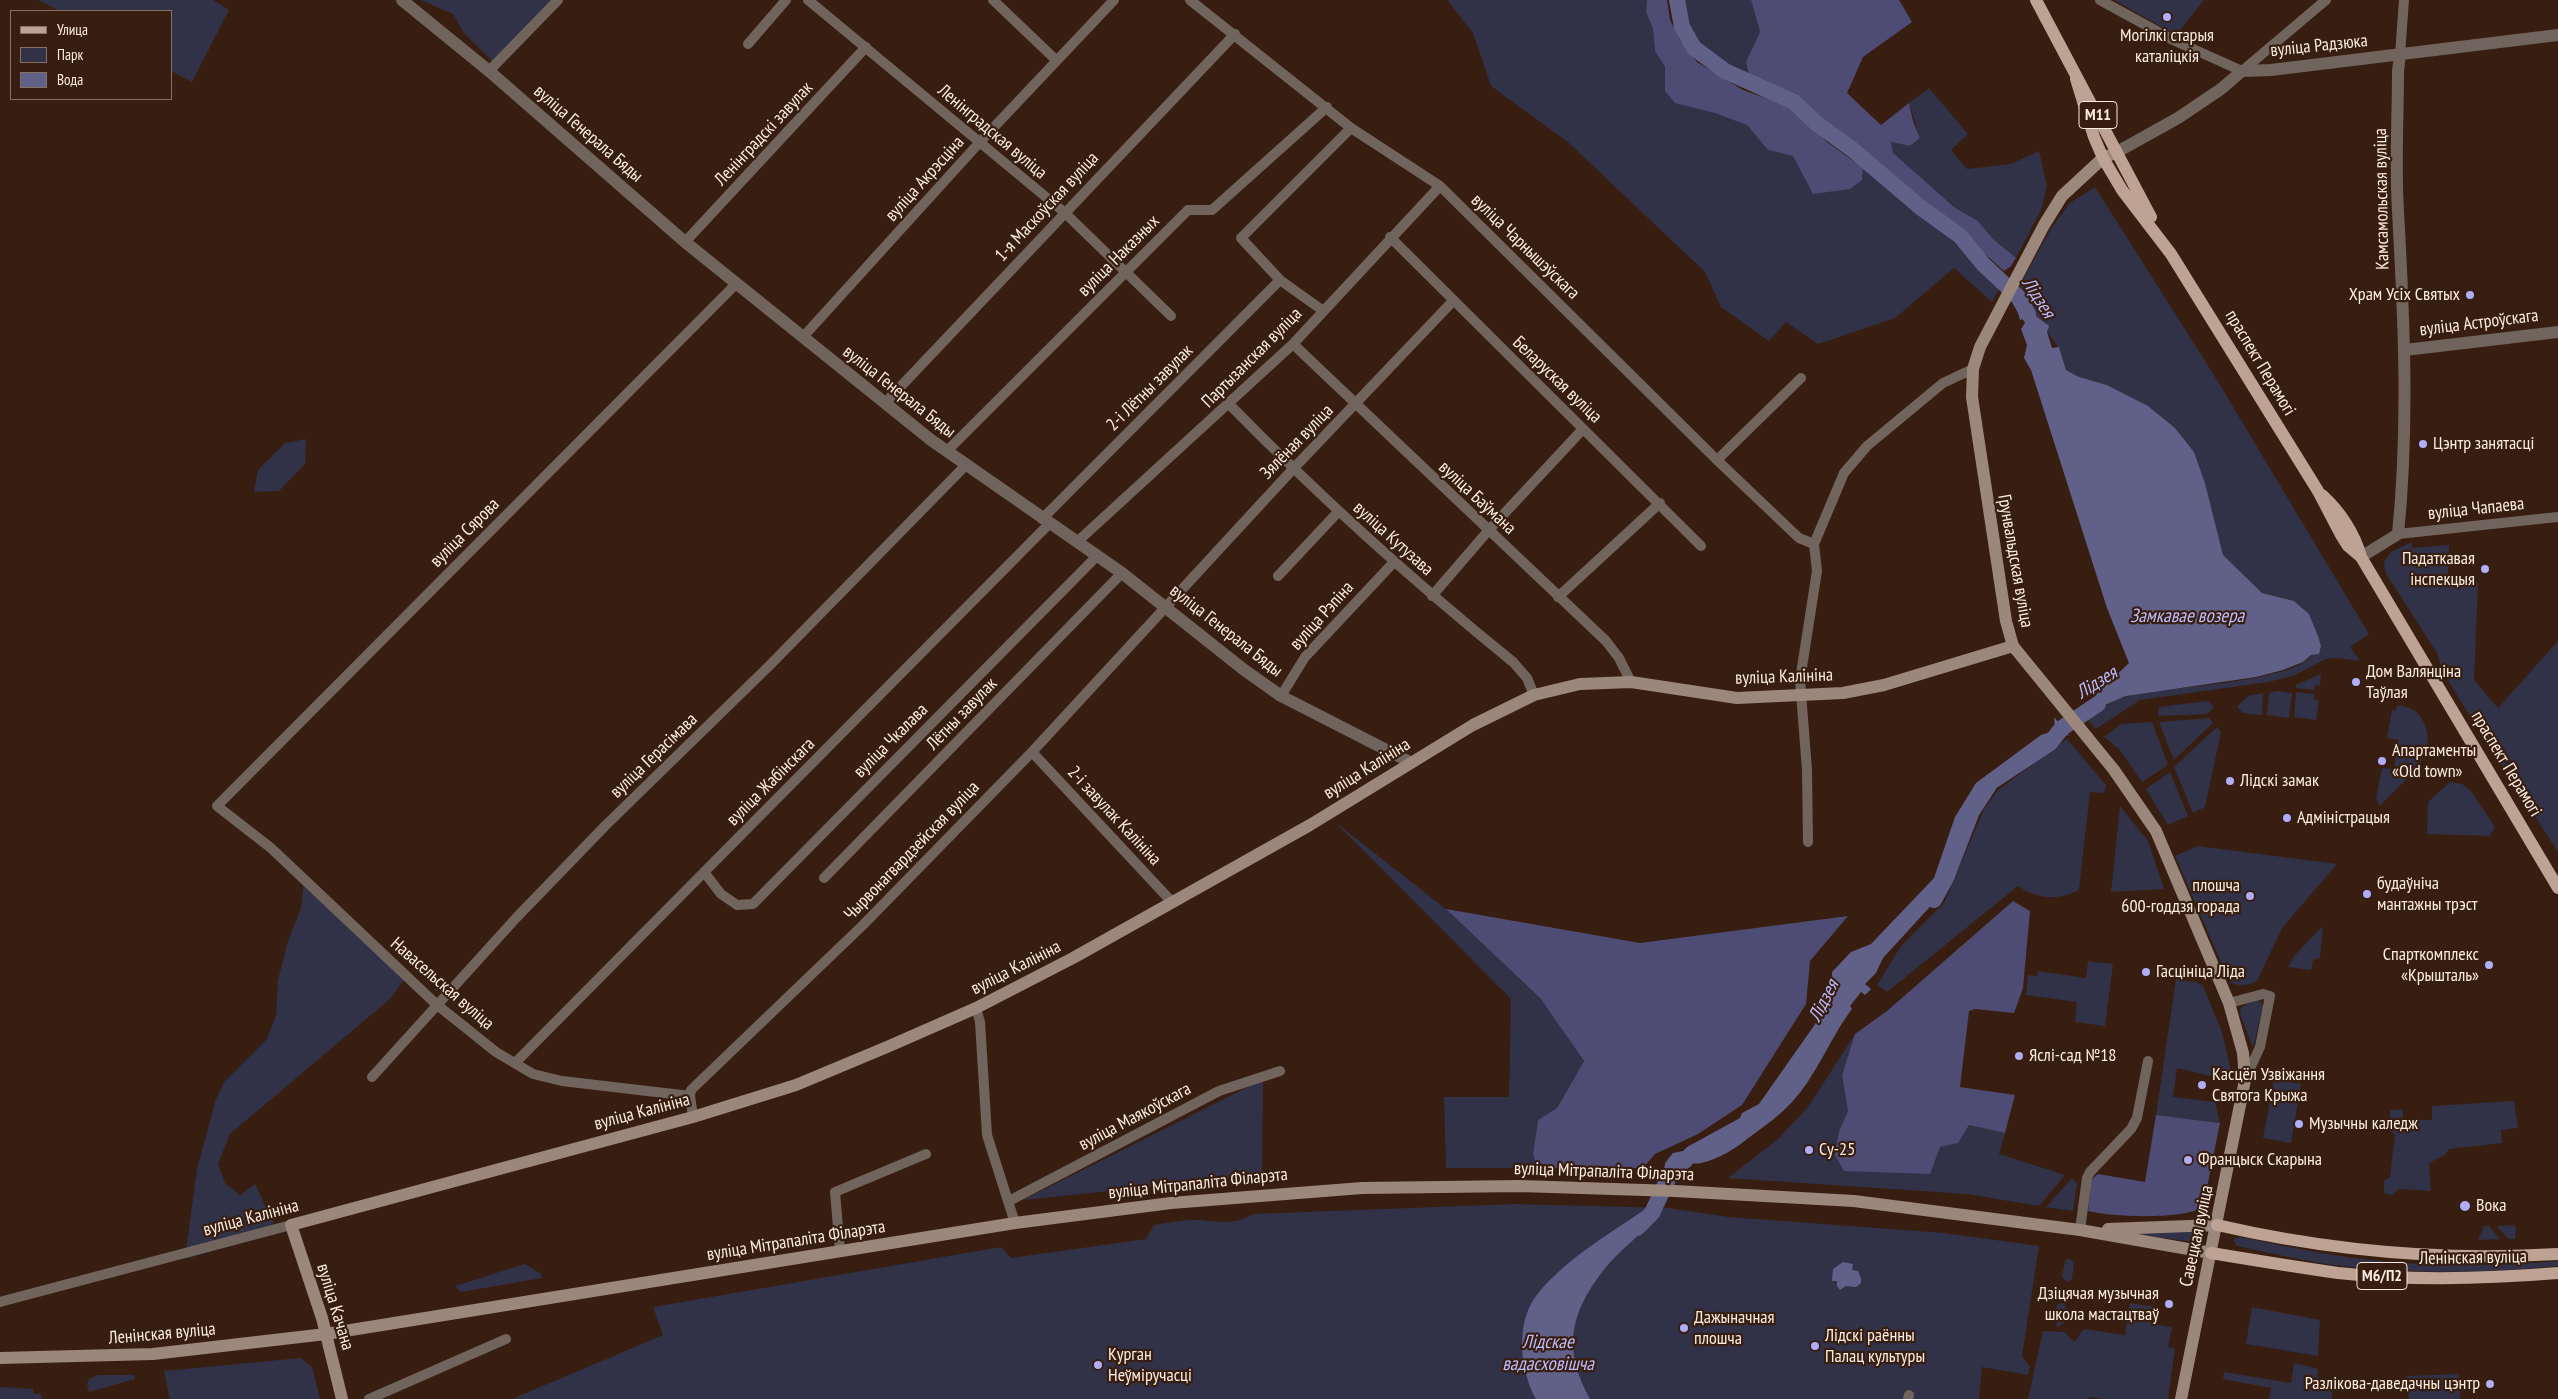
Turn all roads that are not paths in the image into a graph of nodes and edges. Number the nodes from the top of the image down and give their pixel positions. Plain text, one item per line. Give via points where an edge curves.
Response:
1 (402, 0) edge
2 (558, 0) edge
3 (786, 0) edge
4 (808, 0) edge
5 (993, 0) edge
6 (1114, 0) edge
7 (1190, 0) edge
8 (2037, 0) edge
9 (2100, 0) edge
10 (2326, 0) edge
11 (2404, 0) edge
12 (1235, 34) junction
13 (2558, 35) edge
14 (748, 44) dead end
15 (866, 47) junction
16 (2400, 55) junction
17 (1056, 60) junction
18 (489, 71) junction
19 (2242, 71) junction
20 (2076, 79) junction
21 (1327, 106) junction
22 (1351, 128) junction
23 (979, 143) junction
24 (2117, 152) junction
25 (2103, 158) junction
26 (1440, 186) junction
27 (1064, 212) junction
28 (1390, 237) junction
29 (685, 242) junction
30 (2171, 254) junction
31 (1126, 272) junction
32 (1280, 280) junction
33 (736, 284) junction
34 (1453, 301) junction
35 (1322, 310) junction
36 (1171, 316) dead end
37 (2558, 332) edge
38 (802, 337) junction
39 (1293, 344) junction
40 (2405, 350) junction
41 (1972, 369) junction
42 (1801, 378) dead end
43 (885, 403) junction
44 (1229, 404) junction
45 (1355, 405) junction
46 (1583, 428) junction
47 (947, 451) junction
48 (1716, 460) junction
49 (966, 466) junction
50 (1293, 470) junction
51 (1660, 503) junction
52 (1338, 512) junction
53 (2558, 517) edge
54 (1046, 521) junction
55 (1488, 531) junction
56 (2398, 534) junction
57 (1077, 542) junction
58 (1814, 544) junction
59 (1701, 546) dead end
60 (1097, 556) junction
61 (2361, 557) junction
62 (1394, 562) junction
63 (1122, 573) junction
64 (1278, 576) dead end
65 (1432, 596) junction
66 (1558, 597) junction
67 (1165, 606) junction
68 (2012, 646) junction
69 (1631, 682) junction
70 (1534, 695) junction
71 (1801, 695) junction
72 (1281, 696) junction
73 (1032, 752) junction
74 (1410, 762) junction
75 (217, 806) joint
76 (1808, 842) dead end
77 (704, 872) junction
78 (824, 878) dead end
79 (2558, 888) edge
80 (1172, 902) junction
81 (2229, 1003) junction
82 (436, 1004) junction
83 (976, 1008) junction
84 (2148, 1061) dead end
85 (515, 1063) junction
86 (1280, 1071) dead end
87 (372, 1077) dead end
88 (2245, 1080) junction
89 (690, 1096) junction
90 (693, 1117) junction
91 (926, 1154) dead end
92 (1009, 1201) junction
93 (1015, 1223) junction
94 (291, 1225) junction
95 (2217, 1225) junction
96 (2080, 1230) junction
97 (840, 1251) junction
98 (2211, 1253) junction
99 (2558, 1254) edge
100 (2558, 1273) edge
101 (0, 1302) edge
102 (326, 1334) junction
103 (506, 1339) dead end
104 (0, 1358) edge
105 (342, 1399) edge
106 (370, 1399) edge
107 (2181, 1399) edge

1 - 18 street, вуліца Генерала Бяды
2 - 18 street
3 - 14 street
4 - 15 street, Ленінградская вуліца
5 - 17 street
6 - 17 street, вуліца Акрэсціна
7 - 12 street, вуліца Чарнышэўскага
8 - 20 main road, праспект Перамогі / М11
9 - 19 street, вуліца Радзюка via 2173,40
10 - 19 street
11 - 16 street, Камсамольская вуліца
12 - 21 street, вуліца Чарнышэўскага
12 - 27 street, 1-я Маскоўская вуліца
13 - 16 street, вуліца Радзюка
15 - 23 street, Ленінградская вуліца
15 - 29 street, Ленінградскі завулак
16 - 19 street, вуліца Радзюка
16 - 40 street, Камсамольская вуліца via 2398,210
17 - 23 street, вуліца Акрэсціна
18 - 29 street, вуліца Генерала Бяды
19 - 24 street via 2178,118
20 - 24 main road, праспект Перамогі / М11
20 - 25 main road, праспект Перамогі / М11
21 - 22 street, вуліца Чарнышэўскага
21 - 31 street, вуліца Наказных via 1212,210 1188,210
22 - 26 street, вуліца Чарнышэўскага
22 - 32 street via 1241,238
23 - 27 street, Ленінградская вуліца
23 - 38 street, вуліца Акрэсціна
24 - 25 main road, Грунвальдская вуліца / М11
24 - 30 main road, праспект Перамогі
25 - 30 main road, праспект Перамогі via 2122,190
25 - 41 main road, Грунвальдская вуліца / М11 via 2062,196 2003,300
26 - 28 street, Партызанская вуліца
26 - 48 street, вуліца Чарнышэўскага
27 - 31 street, Ленінградская вуліца
27 - 43 street, 1-я Маскоўская вуліца
28 - 34 street, Беларуская вуліца
28 - 35 street, Партызанская вуліца
29 - 33 street, вуліца Генерала Бяды
30 - 61 main road, праспект Перамогі via 2318,491 2341,535
31 - 36 street, Ленінградская вуліца
31 - 47 street, вуліца Наказных
32 - 35 street
32 - 54 street, 2-і Лётны завулак
33 - 38 street, вуліца Генерала Бяды
33 - 75 street, вуліца Сярова
34 - 45 street, Зялёная вуліца
34 - 46 street, Беларуская вуліца
35 - 39 street, Партызанская вуліца
37 - 40 street, вуліца Астроўскага
38 - 43 street, вуліца Генерала Бяды
39 - 44 street, Партызанская вуліца
39 - 45 street, вуліца Баўмана
40 - 56 street, Камсамольская вуліца via 2405,463
41 - 58 street via 1943,383 1867,446 1844,473
41 - 68 main road, Грунвальдская вуліца / М11 via 1974,420
42 - 48 street
43 - 47 street, вуліца Генерала Бяды
44 - 50 street, вуліца Кутузава
44 - 57 street, Партызанская вуліца
45 - 50 street, Зялёная вуліца
45 - 55 street, вуліца Баўмана
46 - 51 street, Беларуская вуліца
46 - 55 street
47 - 49 street, вуліца Генерала Бяды
48 - 58 street, вуліца Чарнышэўскага via 1799,538
49 - 54 street, вуліца Генерала Бяды
49 - 82 street, вуліца Герасімава via 769,666 605,826
50 - 52 street, вуліца Кутузава
50 - 67 street, Зялёная вуліца
51 - 59 street, Беларуская вуліца
51 - 66 street
52 - 62 street, вуліца Кутузава
52 - 64 street
53 - 56 street, вуліца Чапаева
54 - 57 street, вуліца Генерала Бяды
54 - 77 street, вуліца Жабінскага
55 - 65 street
55 - 66 street, вуліца Баўмана
56 - 61 street
57 - 60 street, вуліца Генерала Бяды
58 - 71 street via 1817,572 1800,680
60 - 63 street, вуліца Генерала Бяды
60 - 77 street, вуліца Чкалава via 753,904 737,905 721,894
61 - 79 main road, праспект Перамогі
62 - 65 street, вуліца Кутузава
62 - 72 street, вуліца Рэпіна via 1304,657
63 - 67 street, вуліца Генерала Бяды
63 - 78 street, Лётны завулак
65 - 70 street, вуліца Кутузава via 1513,662 1527,678
66 - 69 street, вуліца Баўмана via 1606,641
67 - 72 street, вуліца Генерала Бяды
67 - 73 street, Чырвонагвардзейская вуліца
68 - 71 main road, вуліца Калініна via 1884,685 1843,693
68 - 81 main road, Грунвальдская вуліца / М11 via 2114,770 2156,831
69 - 70 main road, вуліца Калініна via 1580,684
69 - 71 main road, вуліца Калініна via 1737,698
70 - 74 main road, вуліца Калініна
71 - 76 street
72 - 74 street, вуліца Генерала Бяды
73 - 80 street, 2-і завулак Калініна
73 - 89 street, Чырвонагвардзейская вуліца via 863,925 691,1090
74 - 80 main road, вуліца Калініна via 1310,825
75 - 82 street, Навасельская вуліца via 271,848
77 - 85 street, вуліца Жабінскага
80 - 83 main road, вуліца Калініна
81 - 88 main road, Грунвальдская вуліца / М11 via 2243,1053
81 - 88 street via 2263,994 2270,996 2260,1047
82 - 85 street, Навасельская вуліца via 496,1052
82 - 87 street, вуліца Герасімава
83 - 90 main road, вуліца Калініна via 796,1084
83 - 92 street via 987,1135
84 - 96 street via 2137,1118 2087,1178
85 - 89 street, Навасельская вуліца via 533,1074 562,1081
86 - 92 street, вуліца Маякоўскага via 1219,1091
88 - 95 main road, Савецкая вуліца / М11
89 - 90 street
90 - 94 main road, вуліца Калініна
91 - 97 street via 836,1192
92 - 93 street
93 - 96 main road, вуліца Мітрапаліта Філарэта via 1171,1202 1362,1188 1520,1186 1854,1201
93 - 97 main road, вуліца Мітрапаліта Філарэта
94 - 101 street, вуліца Калініна
94 - 102 main road, вуліца Качана
95 - 96 main road, вуліца Мітрапаліта Філарэта
95 - 98 main road, Савецкая вуліца / М11
95 - 99 main road, Ленінская вуліца / М6/П2 via 2389,1254 2471,1257
96 - 98 main road, вуліца Мітрапаліта Філарэта
97 - 102 main road, вуліца Мітрапаліта Філарэта
98 - 100 main road, Ленінская вуліца / М6/П2 via 2339,1273 2402,1277 2471,1278
98 - 107 main road, Савецкая вуліца / М11
102 - 104 main road, Ленінская вуліца via 153,1354
102 - 105 main road, вуліца Качана
103 - 106 street

